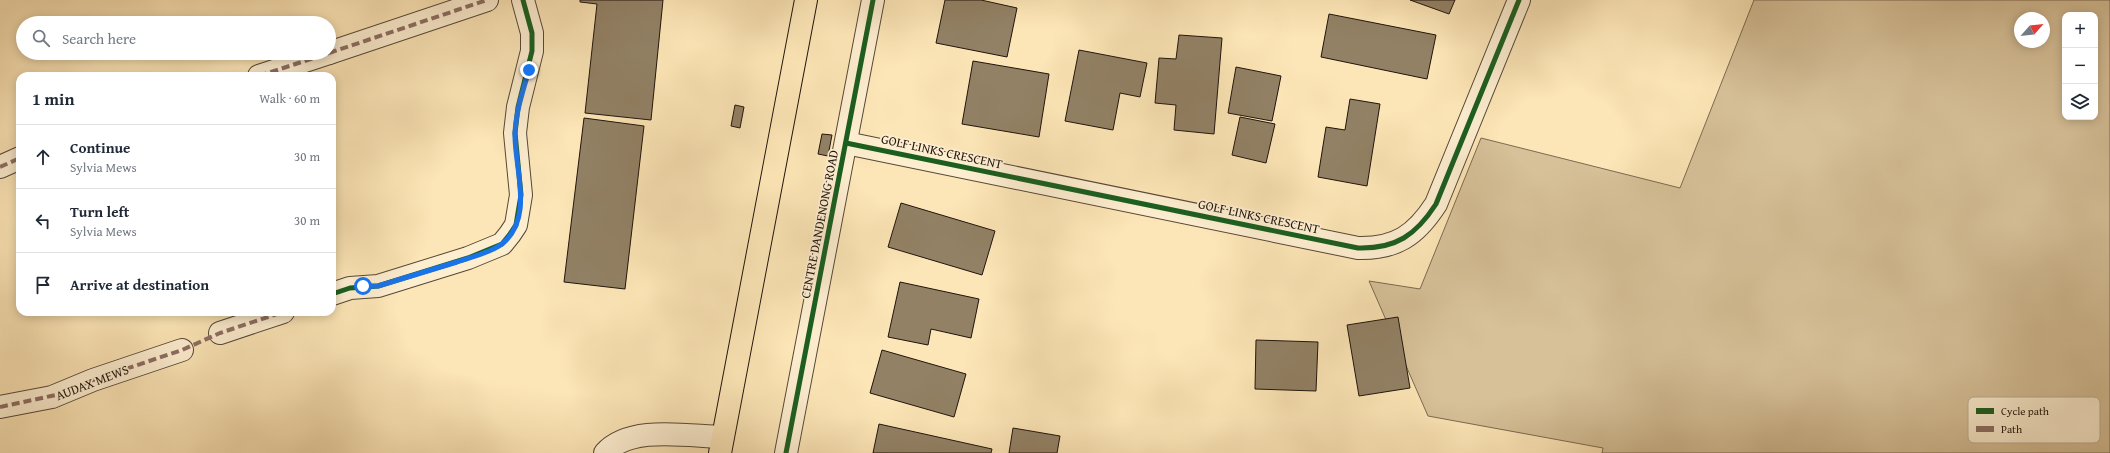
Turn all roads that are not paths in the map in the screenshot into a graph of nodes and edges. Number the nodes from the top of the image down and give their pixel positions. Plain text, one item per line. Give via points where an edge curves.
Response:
1 (488, 0) edge
2 (523, 0) edge
3 (806, 0) edge
4 (873, 0) edge
5 (1519, 0) edge
6 (336, 51) edge
7 (308, 60) edge
8 (272, 72) edge
9 (846, 143) junction
10 (16, 160) edge
11 (0, 167) edge
12 (336, 293) edge
13 (271, 316) edge
14 (220, 333) dead end
15 (182, 350) dead end
16 (0, 407) edge
17 (721, 445) edge
18 (605, 453) edge
19 (786, 453) edge

1 - 6 street
2 - 12 street via 532,33 532,50 515,133 521,195 516,224 510,234 502,244 468,258 378,286 350,288
3 - 17 main road
4 - 9 street, CENTRE DANDENONG ROAD
5 - 9 street, GOLF LINKS CRESCENT via 1436,204 1425,222 1412,234 1383,248 1358,248
7 - 8 street
9 - 19 street, CENTRE DANDENONG ROAD
10 - 11 street
13 - 14 street
15 - 16 street, AUDAX MEWS via 93,380 52,397
17 - 18 street via 642,434 626,438

